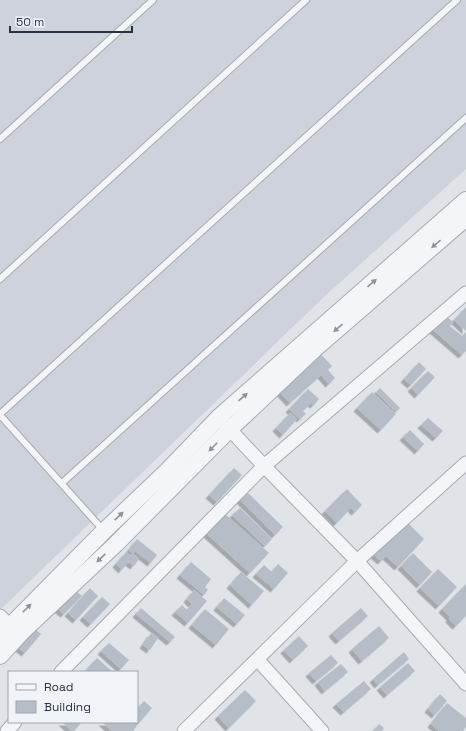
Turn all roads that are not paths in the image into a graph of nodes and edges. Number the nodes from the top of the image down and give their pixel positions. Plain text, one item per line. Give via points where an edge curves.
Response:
1 (153, 0) edge
2 (306, 0) edge
3 (458, 0) edge
4 (466, 118) edge
5 (0, 139) edge
6 (466, 200) edge
7 (466, 218) edge
8 (0, 279) edge
9 (466, 292) edge
10 (0, 414) edge
11 (219, 417) junction
12 (230, 429) junction
13 (264, 466) junction
14 (464, 469) edge
15 (62, 483) junction
16 (110, 538) junction
17 (357, 561) junction
18 (3, 626) edge
19 (0, 656) edge
20 (258, 660) junction
21 (62, 671) edge
22 (466, 684) edge
23 (14, 723) edge
24 (7, 731) edge
25 (184, 731) edge
26 (322, 731) edge

1 - 5 lane
2 - 8 lane
3 - 10 lane
4 - 15 lane
11 -> 6 street
7 -> 12 street via 316,348
9 - 13 street
10 - 15 lane
11 - 12 street
16 -> 11 street via 167,471
12 - 13 street
12 -> 16 street
13 - 17 street
13 - 21 street
14 - 17 street
15 - 16 lane
18 -> 16 street
16 -> 19 street
17 - 20 street
17 - 22 street
20 - 25 street
20 - 26 street
23 - 24 street

